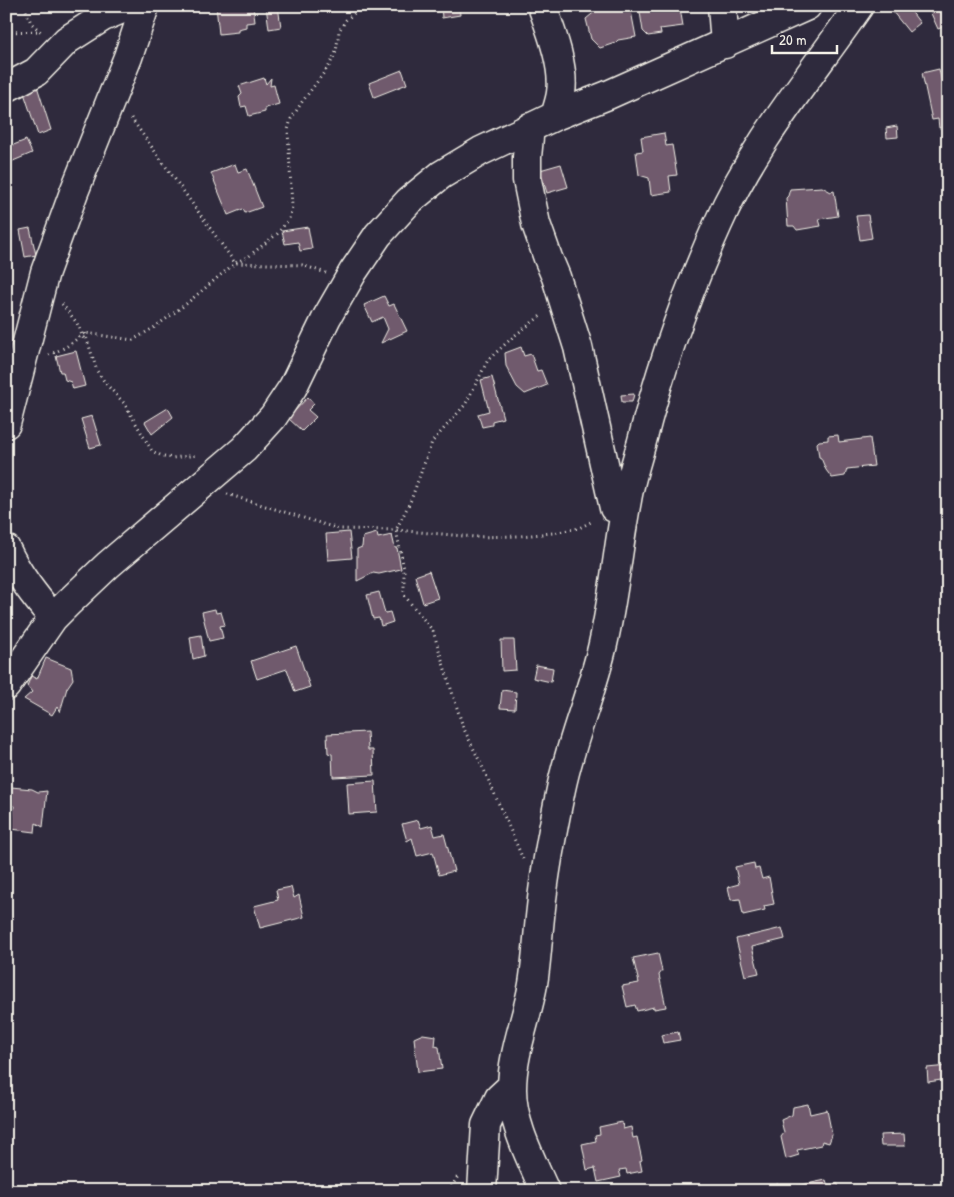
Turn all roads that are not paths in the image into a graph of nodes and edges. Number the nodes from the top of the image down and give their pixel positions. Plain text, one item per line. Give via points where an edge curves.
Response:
1 (129, 6) edge
2 (145, 6) edge
3 (542, 6) edge
4 (722, 6) edge
5 (807, 6) edge
6 (859, 6) edge
7 (725, 44) junction
8 (6, 88) edge
9 (555, 116) junction
10 (530, 127) junction
11 (6, 424) edge
12 (614, 508) road end
13 (6, 549) edge
14 (53, 618) junction
15 (6, 686) edge
16 (512, 1086) junction
17 (482, 1191) edge
18 (545, 1191) edge

1 - 8 street via 103,17 67,40 36,72
2 - 11 street via 45,272
3 - 9 street via 562,75
4 - 7 street
5 - 7 street
6 - 16 street via 751,160 693,282 650,408 627,498 603,643 561,788 541,906 533,984
7 - 9 street
9 - 10 street
10 - 12 street via 527,180 536,224 578,347
10 - 14 street via 456,165 409,201 378,235 348,279 294,387 274,417 244,450 108,565
13 - 14 street via 25,583
14 - 15 street
16 - 17 street via 499,1098 486,1125
16 - 18 street via 513,1109

